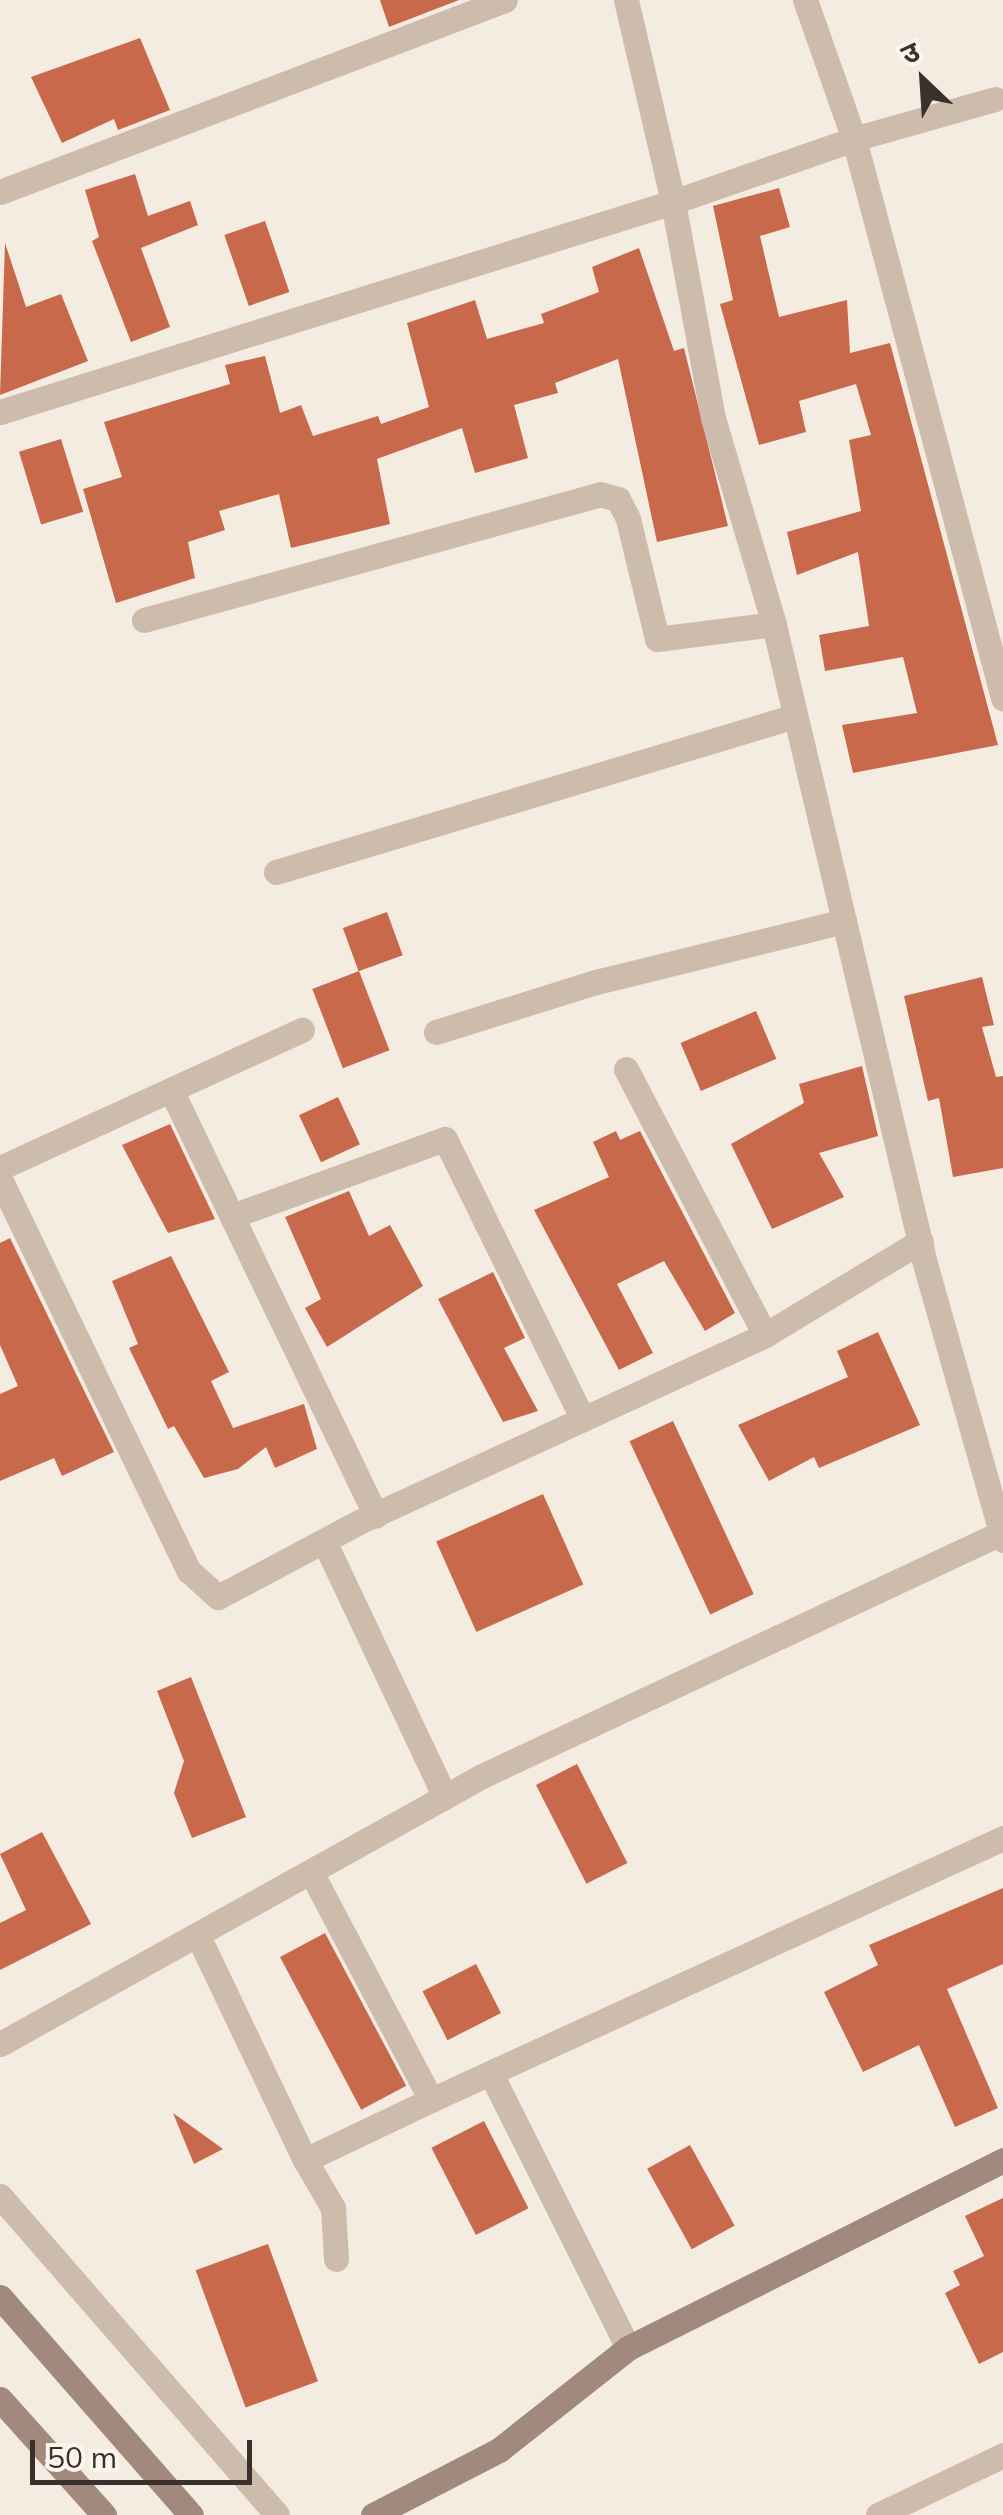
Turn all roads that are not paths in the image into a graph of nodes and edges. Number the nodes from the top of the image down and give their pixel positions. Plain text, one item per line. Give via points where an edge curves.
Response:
1 (505, 0) edge
2 (626, 0) edge
3 (805, 0) edge
4 (995, 99) dead end
5 (854, 139) junction
6 (0, 192) edge
7 (673, 202) junction
8 (0, 412) edge
9 (144, 620) dead end
10 (774, 624) junction
11 (1003, 698) edge
12 (794, 716) junction
13 (276, 872) dead end
14 (844, 921) junction
15 (302, 1030) dead end
16 (436, 1032) dead end
17 (626, 1069) dead end
18 (172, 1092) junction
19 (0, 1168) edge
20 (0, 1179) edge
21 (232, 1216) junction
22 (921, 1240) junction
23 (765, 1335) junction
24 (583, 1419) junction
25 (376, 1515) junction
26 (1002, 1535) edge
27 (324, 1540) junction
28 (445, 1797) junction
29 (1003, 1838) edge
30 (312, 1874) junction
31 (198, 1938) junction
32 (0, 2044) edge
33 (492, 2076) junction
34 (430, 2100) junction
35 (306, 2160) junction
36 (1003, 2160) edge
37 (0, 2196) edge
38 (336, 2260) dead end
39 (0, 2297) edge
40 (628, 2348) junction
41 (0, 2399) edge
42 (1003, 2455) edge
43 (104, 2515) edge
44 (191, 2515) edge
45 (277, 2515) edge
46 (373, 2515) edge
47 (878, 2515) edge

1 - 6 street
2 - 7 street
3 - 5 street
4 - 5 street
5 - 7 street
5 - 11 street
7 - 8 street
7 - 10 street via 712,418
9 - 10 street via 600,494 618,499 628,519 657,639
10 - 12 street
12 - 13 street
12 - 14 street
14 - 16 street via 596,982
14 - 22 street
15 - 18 street
17 - 23 street
18 - 19 street
18 - 21 street
20 - 27 street via 188,1571 218,1597
21 - 24 street via 445,1138
21 - 25 street
22 - 23 street
22 - 26 street
23 - 24 street
24 - 25 street
25 - 27 street
26 - 28 street
27 - 28 street
28 - 30 street
29 - 33 street
30 - 31 street
30 - 34 street
31 - 32 street
31 - 35 street
33 - 34 street
33 - 40 street
34 - 35 street
35 - 38 street via 333,2208
36 - 40 street
37 - 45 street
39 - 44 street
40 - 46 street via 499,2450
41 - 43 street
42 - 47 street

